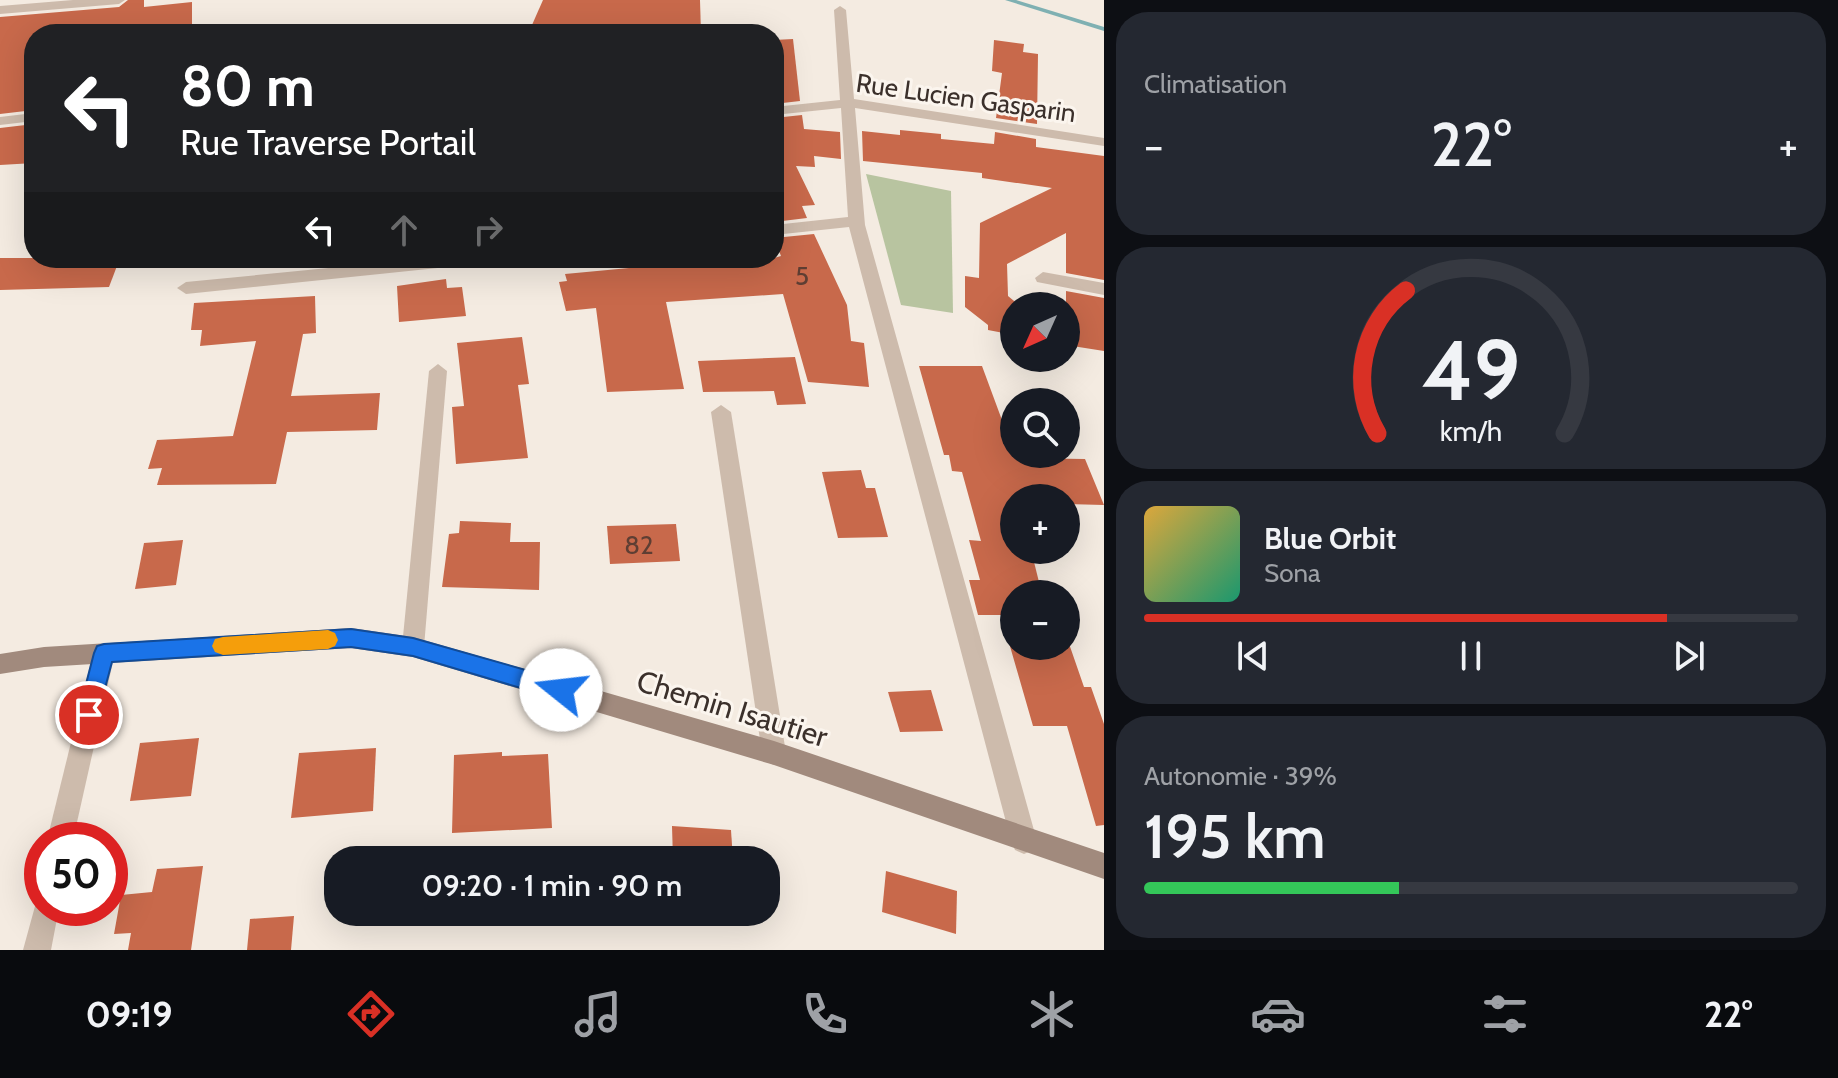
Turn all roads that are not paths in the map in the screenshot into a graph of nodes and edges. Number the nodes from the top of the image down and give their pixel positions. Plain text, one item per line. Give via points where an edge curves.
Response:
1 (119, 0) edge
2 (0, 10) edge
3 (840, 10) dead end
4 (849, 103) junction
5 (784, 110) edge
6 (24, 118) edge
7 (0, 121) edge
8 (1104, 142) edge
9 (857, 221) junction
10 (784, 229) edge
11 (386, 268) edge
12 (1043, 278) dead end
13 (186, 288) dead end
14 (1104, 289) edge
15 (438, 371) dead end
16 (721, 412) dead end
17 (413, 647) junction
18 (104, 653) junction
19 (0, 664) edge
20 (774, 753) junction
21 (64, 822) edge
22 (1024, 841) junction
23 (1104, 866) edge
24 (42, 926) edge
25 (37, 950) edge

1 - 2 street
3 - 4 street
4 - 5 street, Rue Lucien Gasparin
4 - 8 street, Rue Lucien Gasparin
4 - 9 street
6 - 7 street
9 - 10 street
9 - 22 street
11 - 13 street
12 - 14 street
15 - 17 street
16 - 20 street
17 - 18 main road, Chemin Isautier via 351,638
17 - 20 main road, Chemin Isautier
18 - 19 main road, Chemin Isautier
18 - 21 street
20 - 22 main road, Chemin Isautier
22 - 23 main road, Chemin Isautier
24 - 25 street

